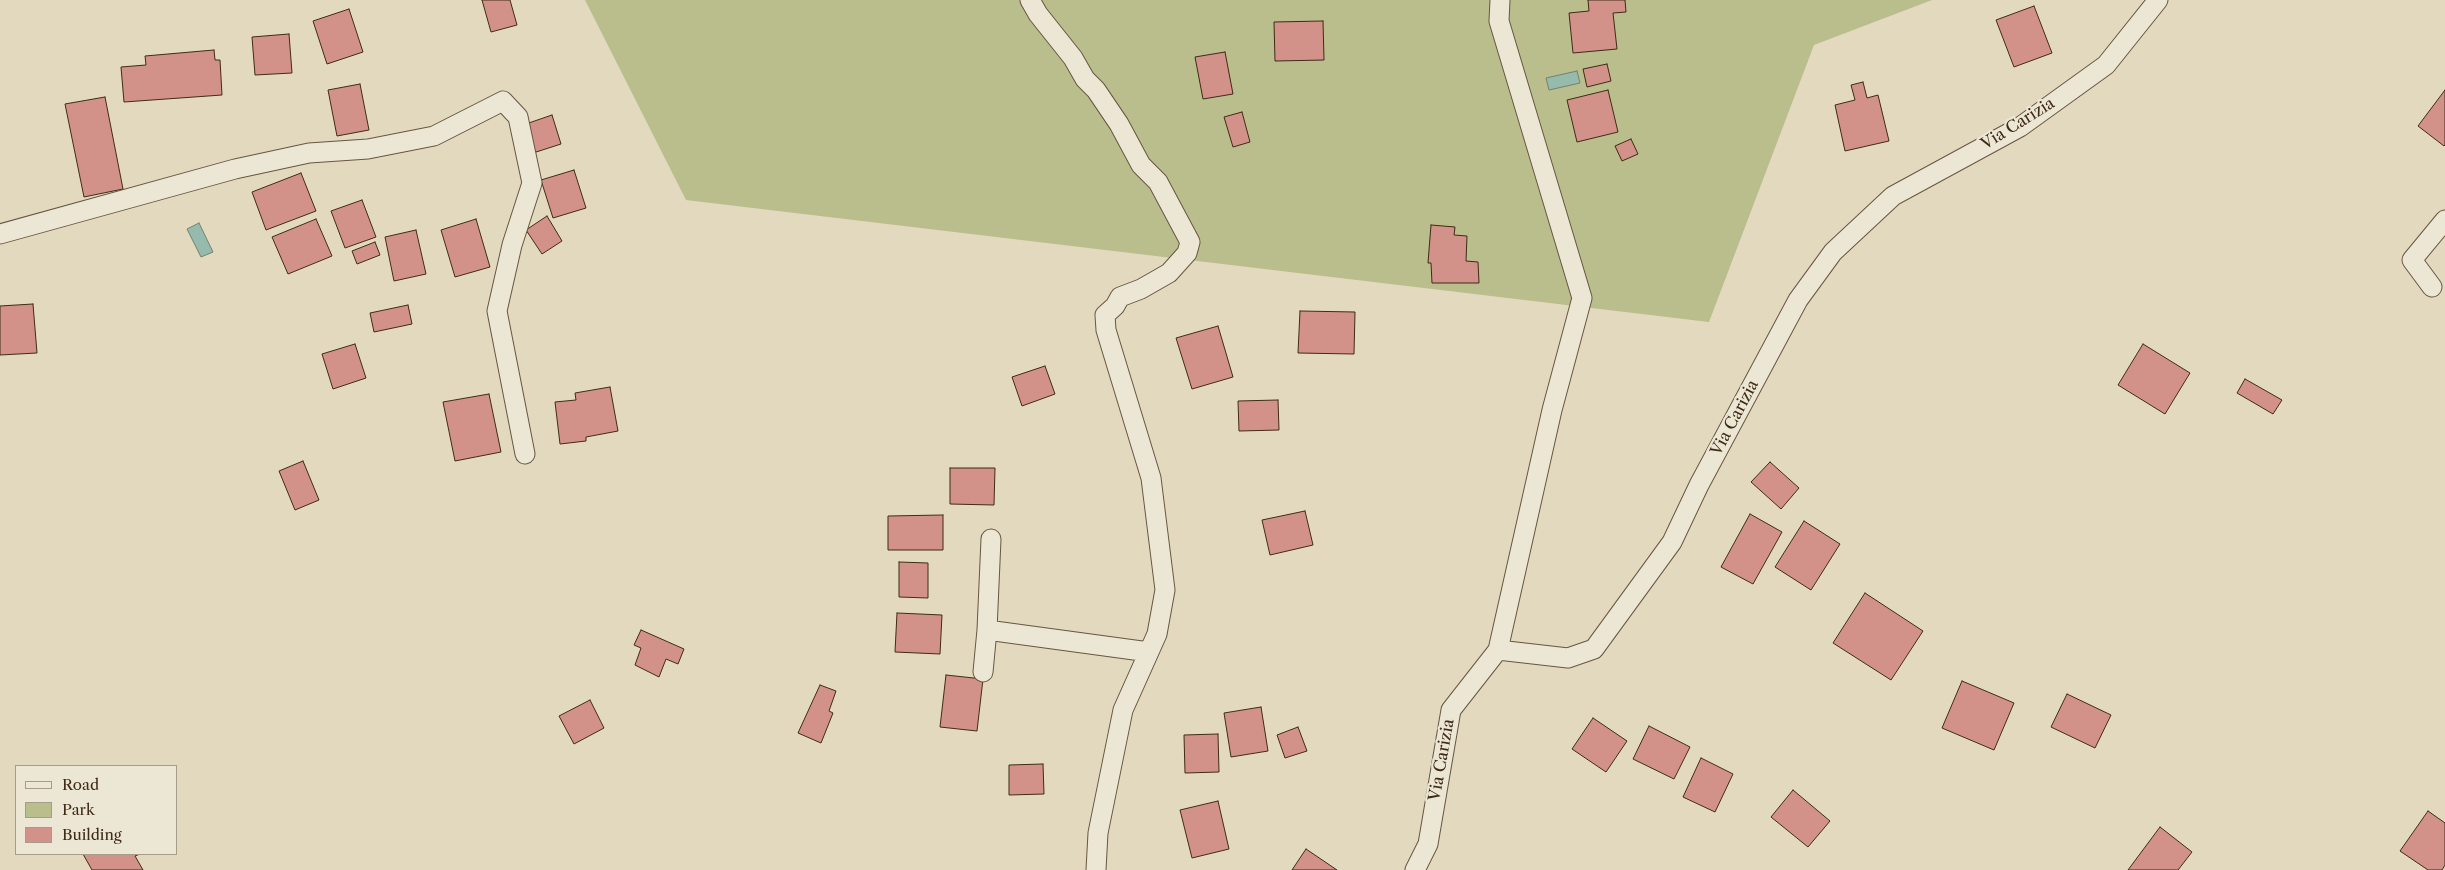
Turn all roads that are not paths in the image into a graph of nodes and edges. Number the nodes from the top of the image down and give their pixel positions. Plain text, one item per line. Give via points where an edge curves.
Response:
1 (1030, 0) edge
2 (1500, 0) edge
3 (2158, 0) edge
4 (2445, 220) edge
5 (0, 234) edge
6 (2432, 287) dead end
7 (525, 454) dead end
8 (992, 539) dead end
9 (987, 630) junction
10 (1498, 650) junction
11 (1149, 652) junction
12 (983, 672) dead end
13 (1096, 870) edge
14 (1415, 870) edge

1 - 11 street via 1105,104 1141,165 1158,182 1190,242 1187,253 1169,273 1120,297 1105,315 1111,348 1151,478 1165,590 1157,634
2 - 10 street via 1499,21 1582,298 1552,410
3 - 10 street, Via Carizia via 2106,64 2020,127 1893,196 1833,252 1798,300 1672,542 1594,649 1568,658
4 - 6 street via 2412,260
5 - 7 street via 235,169 309,154 368,149 434,136 503,102 518,117 532,183 512,245 497,310
8 - 9 street
9 - 11 street
9 - 12 street
10 - 14 street, Via Carizia via 1451,710 1428,844
11 - 13 street via 1122,710 1098,833

